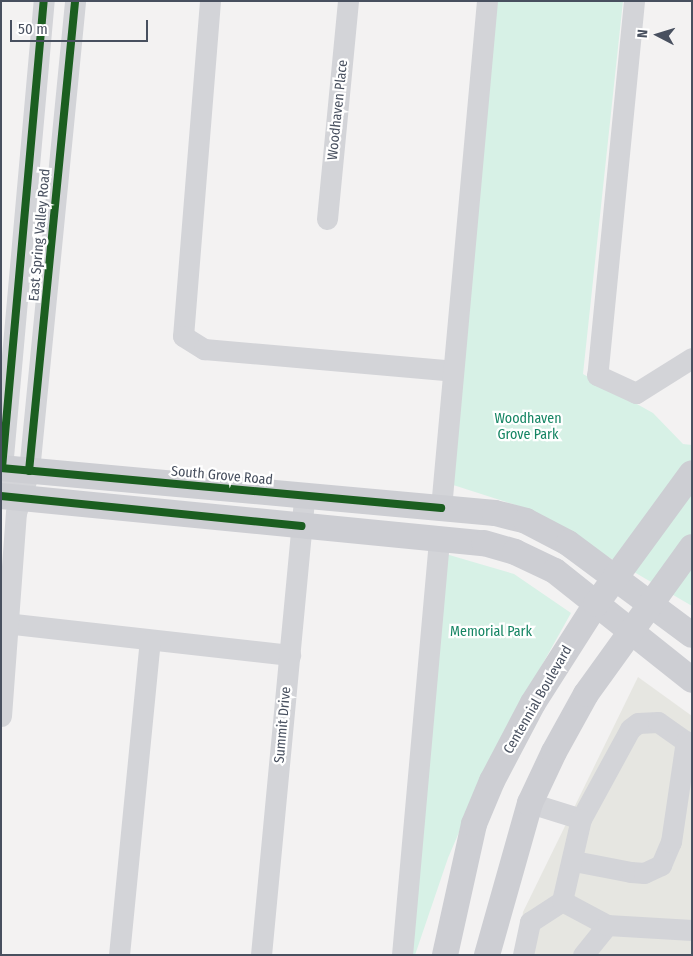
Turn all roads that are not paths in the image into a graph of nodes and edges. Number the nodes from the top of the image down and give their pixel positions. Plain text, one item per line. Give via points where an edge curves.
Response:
1 (44, 1) edge
2 (75, 1) edge
3 (210, 1) edge
4 (348, 1) edge
5 (487, 1) edge
6 (634, 1) edge
7 (327, 219) dead end
8 (692, 358) edge
9 (453, 371) junction
10 (1, 468) edge
11 (29, 471) junction
12 (692, 473) edge
13 (304, 496) junction
14 (9, 497) edge
15 (441, 508) junction
16 (302, 526) junction
17 (440, 540) junction
18 (692, 547) edge
19 (614, 577) junction
20 (596, 604) junction
21 (649, 604) junction
22 (3, 625) edge
23 (631, 632) junction
24 (692, 635) edge
25 (150, 641) junction
26 (290, 655) junction
27 (692, 680) edge
28 (1, 716) edge
29 (689, 744) edge
30 (530, 803) junction
31 (580, 819) junction
32 (574, 861) junction
33 (562, 901) junction
34 (607, 925) junction
35 (692, 930) edge
36 (119, 955) edge
37 (262, 955) edge
38 (402, 955) edge
39 (445, 955) edge
40 (487, 955) edge
41 (523, 955) edge
42 (583, 955) edge

1 - 10 street, East Spring Valley Road
2 - 11 street, East Spring Valley Road
3 - 9 street via 183,336 204,349
4 - 7 street, Woodhaven Place
5 - 9 street
6 - 8 street via 597,375 636,392
9 - 15 street
10 - 11 main road, South Grove Road
10 - 14 street
11 - 13 main road, South Grove Road
11 - 14 street, East Spring Valley Road
12 - 19 main road, Centennial Boulevard
13 - 15 main road, South Grove Road
13 - 16 street, Summit Drive
14 - 16 main road
14 - 22 street, East Spring Valley Road
15 - 19 main road, South Grove Road via 495,513 526,521 568,543
16 - 17 main road
16 - 26 street, Summit Drive
17 - 20 main road via 515,552 555,571
17 - 38 street
18 - 21 main road
19 - 20 main road, Centennial Boulevard
19 - 21 main road, South Grove Road
20 - 23 main road
20 - 39 main road, Centennial Boulevard via 533,703 492,781 474,824
21 - 23 main road
21 - 24 main road, South Grove Road
22 - 25 street
22 - 28 street, East Spring Valley Road
23 - 27 main road
23 - 30 main road via 586,694
25 - 26 street
25 - 36 street
26 - 37 street, Summit Drive
29 - 31 street via 658,722 647,720 630,730
29 - 32 street via 671,842 661,865 644,873
30 - 31 street
30 - 40 main road
31 - 32 street
32 - 33 street
33 - 34 street
33 - 41 street via 530,922
34 - 35 street
34 - 42 street

